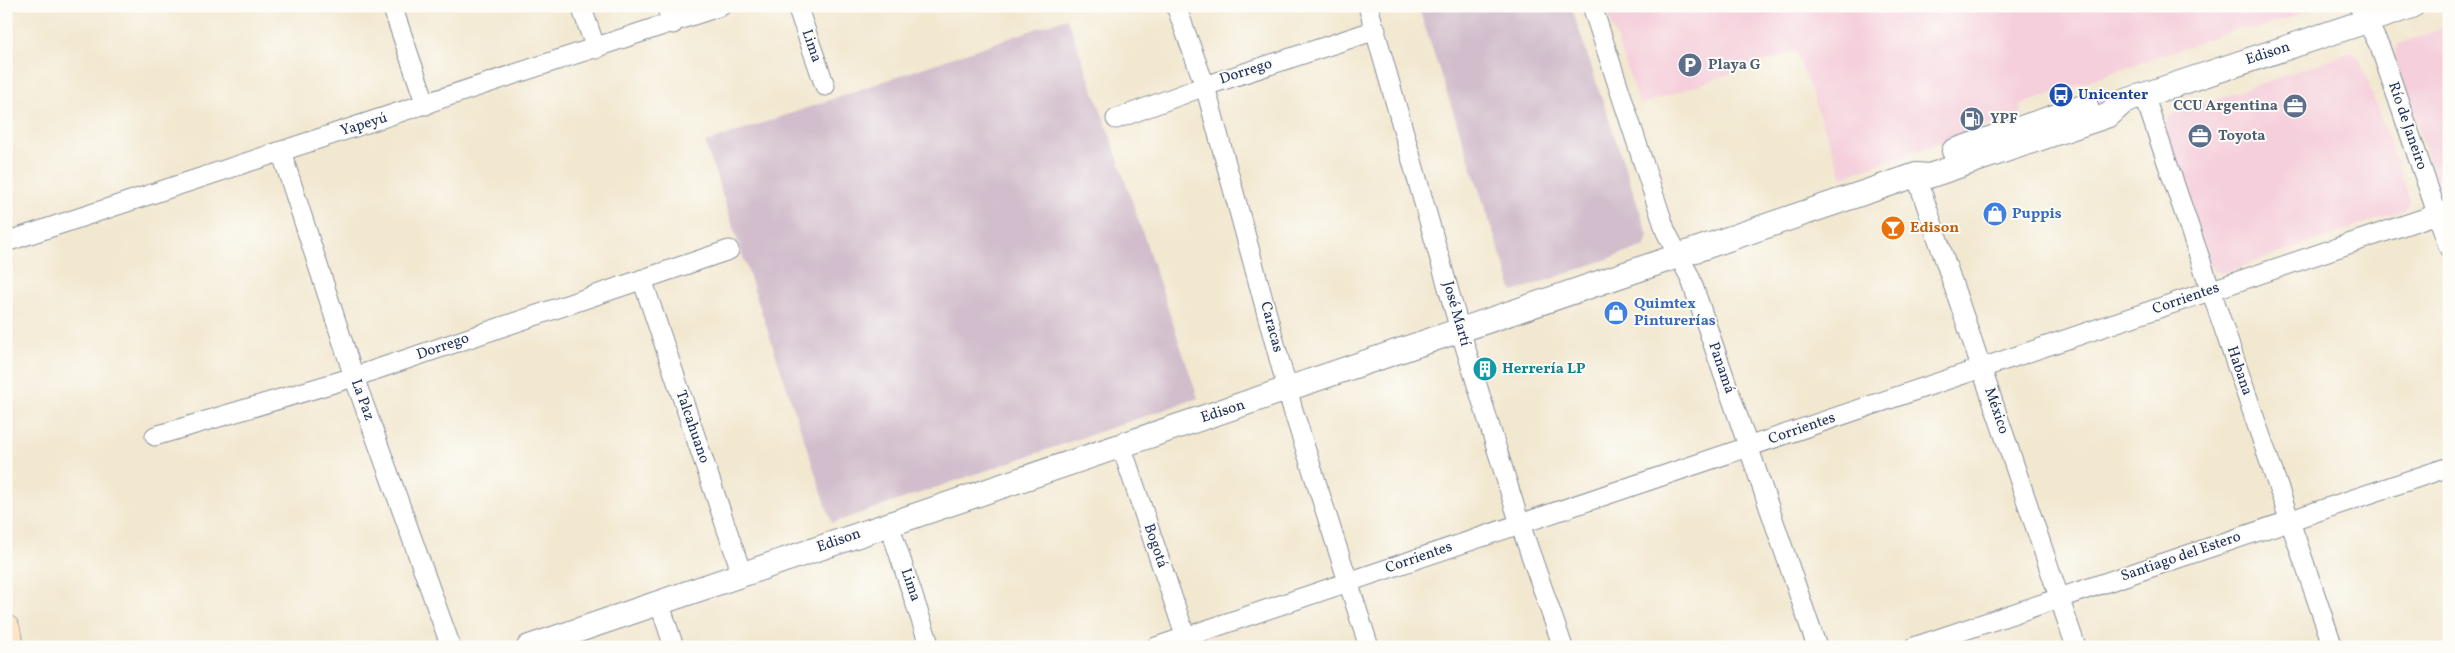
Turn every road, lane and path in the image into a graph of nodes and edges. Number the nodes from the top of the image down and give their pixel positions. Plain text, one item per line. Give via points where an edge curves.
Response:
1 (392, 6) edge
2 (581, 6) edge
3 (721, 6) edge
4 (798, 6) edge
5 (1176, 6) edge
6 (1368, 6) edge
7 (1592, 6) edge
8 (2412, 6) edge
9 (2363, 14) edge
10 (669, 15) edge
11 (1376, 30) junction
12 (596, 49) junction
13 (825, 86) dead end
14 (1205, 86) junction
15 (2134, 98) junction
16 (426, 105) junction
17 (1116, 119) dead end
18 (281, 150) junction
19 (1916, 175) junction
20 (2443, 212) edge
21 (6, 242) edge
22 (2449, 248) edge
23 (729, 250) dead end
24 (1679, 256) junction
25 (642, 280) junction
26 (2212, 290) junction
27 (1460, 330) junction
28 (1981, 368) junction
29 (354, 377) junction
30 (1288, 390) junction
31 (155, 436) dead end
32 (1121, 445) junction
33 (1748, 447) junction
34 (2449, 467) edge
35 (2290, 520) junction
36 (889, 524) junction
37 (1520, 524) junction
38 (742, 574) junction
39 (1347, 582) junction
40 (2059, 598) junction
41 (659, 602) junction
42 (6, 629) edge
43 (1188, 642) edge
44 (10, 647) edge
45 (451, 647) edge
46 (529, 647) edge
47 (674, 647) edge
48 (930, 647) edge
49 (1156, 647) edge
50 (1369, 647) edge
51 (1563, 647) edge
52 (1817, 647) edge
53 (1914, 647) edge
54 (2076, 647) edge
55 (2333, 647) edge

1 - 16 street
2 - 12 street
3 - 10 street, Yapeyú
4 - 13 street, Lima
5 - 14 street, Caracas
6 - 11 street, José Martí
7 - 24 street, Panamá via 1666,232
8 - 9 street, Edison
9 - 15 street, Edison
9 - 20 street, Río de Janeiro via 2380,47
10 - 12 street, Yapeyú
11 - 14 street, Dorrego
11 - 27 street, José Martí
12 - 16 street, Yapeyú
14 - 17 street, Dorrego
14 - 30 street, Caracas
15 - 19 street, Edison via 2108,99 2011,130 1923,162
15 - 26 street, Habana
16 - 18 street, Yapeyú
18 - 21 street, Yapeyú
18 - 29 street, La Paz
19 - 24 street, Edison
19 - 28 street, México
20 - 22 street, Río de Janeiro
20 - 26 street, Corrientes
23 - 25 street, Dorrego
24 - 27 street, Edison
24 - 33 street, Panamá via 1690,277
25 - 29 street, Dorrego
25 - 38 street, Talcahuano
26 - 28 street, Corrientes
26 - 35 street, Habana
27 - 30 street, Edison
27 - 37 street, José Martí
28 - 33 street, Corrientes
28 - 40 street, México
29 - 31 street, Dorrego
29 - 45 street, La Paz
30 - 32 street, Edison
30 - 39 street, Caracas
32 - 36 street, Edison
32 - 43 street, Bogotá
33 - 37 street, Corrientes
33 - 52 street, Panamá
34 - 35 street, Santiago del Estero
35 - 40 street, Santiago del Estero
35 - 55 street, Habana
36 - 38 street, Edison
36 - 48 street, Lima
37 - 39 street, Corrientes
37 - 51 street, José Martí
38 - 41 street, Edison
39 - 43 street, Corrientes
39 - 50 street, Caracas
40 - 53 street, Santiago del Estero
40 - 54 street, México
41 - 46 street, Edison
41 - 47 street
42 - 44 main road
43 - 49 street, Corrientes

